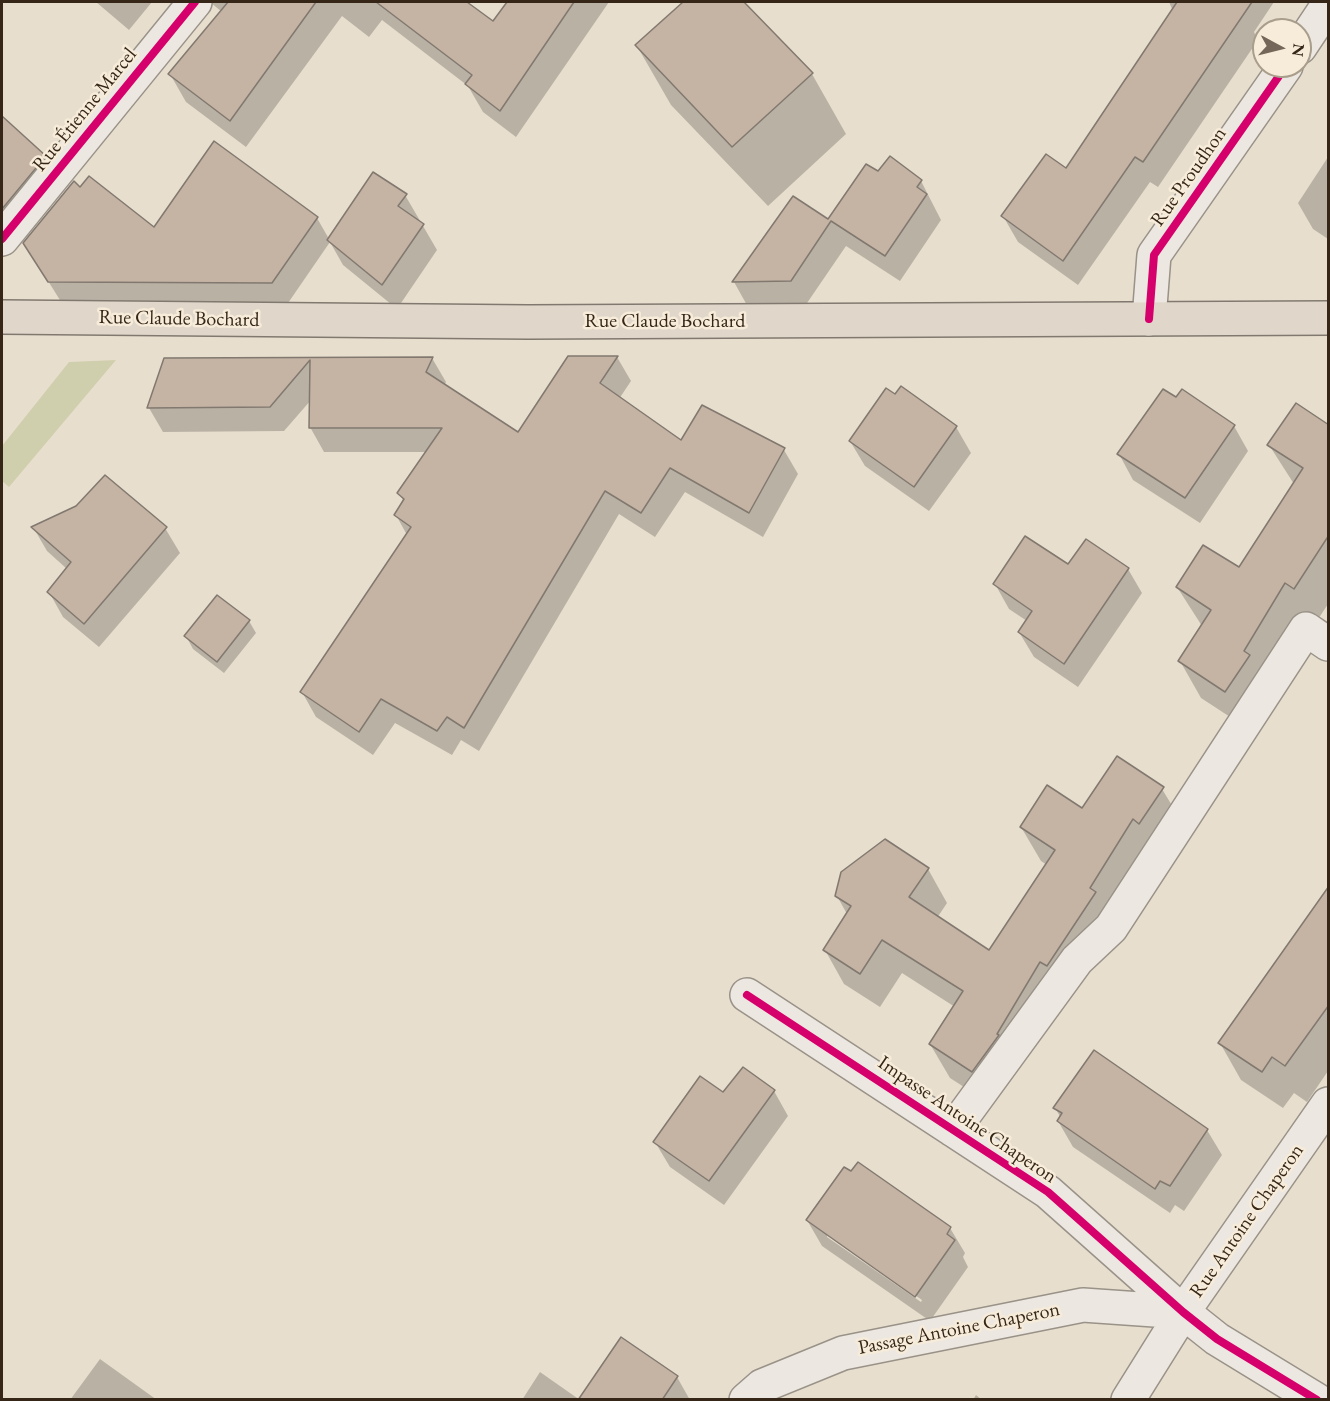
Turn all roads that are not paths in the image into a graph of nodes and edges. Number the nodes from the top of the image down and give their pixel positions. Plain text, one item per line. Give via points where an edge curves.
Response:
1 (195, 2) edge
2 (1329, 5) edge
3 (1312, 29) edge
4 (1278, 78) edge
5 (2, 239) edge
6 (2, 317) edge
7 (1149, 318) junction
8 (1329, 318) edge
9 (1329, 644) edge
10 (747, 995) dead end
11 (1329, 1104) edge
12 (953, 1130) junction
13 (1183, 1312) junction
14 (746, 1400) edge
15 (1128, 1400) edge
16 (1317, 1400) edge

1 - 5 street, Rue Étienne Marcel
2 - 3 street
4 - 7 street, Rue Proudhon via 1154,255
6 - 7 main road, Rue Claude Bochard via 528,322
7 - 8 main road, Rue Claude Bochard
9 - 12 street via 1306,628 1111,928 1077,960
10 - 12 street, Impasse Antoine Chaperon
11 - 13 street, Rue Antoine Chaperon
12 - 13 street, Impasse Antoine Chaperon via 1048,1192
13 - 14 street, Passage Antoine Chaperon via 1071,1307 843,1353 762,1386
13 - 15 street, Rue Antoine Chaperon
13 - 16 street, Impasse Antoine Chaperon via 1217,1339

